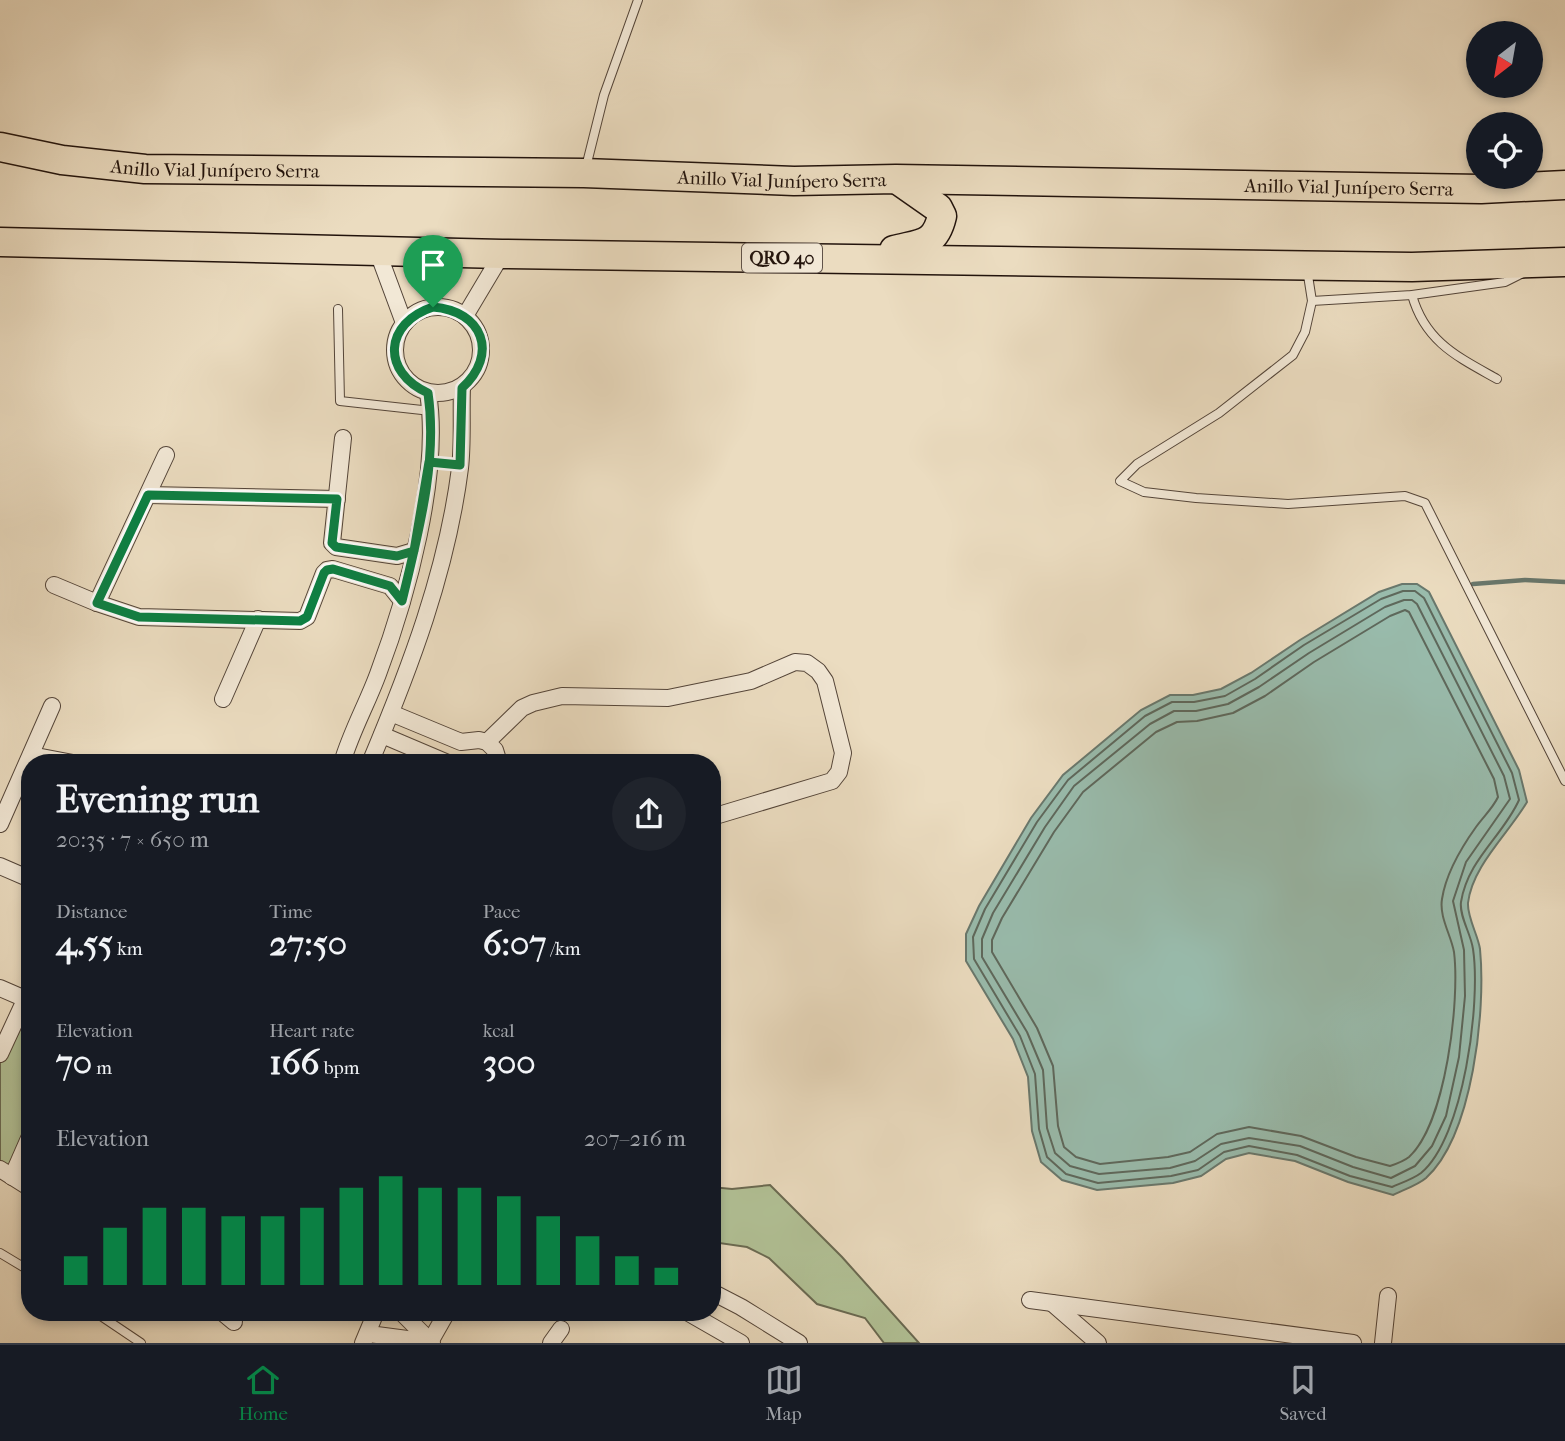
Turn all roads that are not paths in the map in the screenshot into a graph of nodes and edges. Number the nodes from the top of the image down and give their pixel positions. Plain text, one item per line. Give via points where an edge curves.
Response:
1 (638, 0) edge
2 (0, 149) edge
3 (584, 173) junction
4 (896, 179) junction
5 (1565, 185) edge
6 (3, 241) edge
7 (377, 250) junction
8 (502, 254) junction
9 (865, 259) junction
10 (1557, 262) edge
11 (1306, 265) junction
12 (1412, 295) junction
13 (1312, 301) junction
14 (338, 310) dead end
15 (465, 316) junction
16 (404, 323) junction
17 (1497, 379) dead end
18 (462, 388) junction
19 (428, 393) junction
20 (431, 411) junction
21 (343, 438) dead end
22 (166, 455) dead end
23 (429, 462) junction
24 (460, 465) junction
25 (148, 495) junction
26 (337, 499) junction
27 (414, 551) junction
28 (54, 585) dead end
29 (402, 601) junction
30 (97, 603) junction
31 (258, 619) junction
32 (223, 699) dead end
33 (52, 706) dead end
34 (391, 713) junction
35 (382, 735) junction
36 (487, 742) junction
37 (31, 754) edge
38 (346, 754) edge
39 (374, 754) edge
40 (427, 754) edge
41 (496, 754) edge
42 (21, 777) edge
43 (1565, 781) edge
44 (721, 814) edge
45 (0, 824) edge
46 (0, 866) edge
47 (21, 875) edge
48 (0, 988) edge
49 (21, 997) edge
50 (21, 1012) edge
51 (0, 1054) edge
52 (21, 1150) edge
53 (6, 1173) edge
54 (21, 1182) edge
55 (0, 1253) edge
56 (21, 1266) edge
57 (1388, 1296) dead end
58 (721, 1297) edge
59 (1030, 1300) dead end
60 (1052, 1303) junction
61 (108, 1321) edge
62 (373, 1321) edge
63 (410, 1321) edge
64 (442, 1321) edge
65 (703, 1321) edge
66 (561, 1329) dead end
67 (717, 1329) junction
68 (1247, 1336) edge
69 (366, 1338) edge
70 (734, 1341) edge
71 (431, 1342) edge
72 (141, 1343) edge
73 (551, 1343) edge
74 (708, 1343) edge
75 (799, 1343) edge
76 (1098, 1343) edge
77 (1353, 1343) edge
78 (1383, 1343) edge

1 - 3 lane via 604,95
2 - 3 highway, Anillo Vial Junípero Serra via 145,169
3 - 4 highway, Anillo Vial Junípero Serra via 794,181
4 - 5 highway, Anillo Vial Junípero Serra via 1481,189
4 - 9 highway via 938,208 942,216 937,235
6 - 7 highway, QRO 40
7 - 8 highway, QRO 40
7 - 16 street
8 - 9 highway, QRO 40
8 - 15 street
9 - 11 highway, QRO 40
10 - 11 highway, QRO 40
10 - 12 lane via 1505,282
11 - 13 lane
12 - 13 lane
12 - 17 lane via 1429,333 1455,355
13 - 43 lane via 1305,332 1293,355 1219,413 1137,464 1121,481 1144,492 1196,498 1288,503 1405,496 1425,502
14 - 20 lane via 340,401
15 - 16 street via 450,308 433,307
15 - 18 street via 482,344 474,377
16 - 19 street via 396,339 395,356 412,386
18 - 19 street
18 - 24 street
19 - 20 street
20 - 23 street
21 - 26 street
22 - 25 street
23 - 24 street
23 - 27 street
24 - 34 street via 452,524 430,605
25 - 26 street
25 - 30 street
26 - 27 street via 332,536 336,547 397,556
27 - 29 street
28 - 30 street
29 - 31 street via 390,586 333,569 327,570 304,620
29 - 38 street
30 - 31 street via 139,617
31 - 32 street
33 - 37 street
34 - 35 street
34 - 36 street via 461,742
35 - 39 street
35 - 40 street
36 - 41 street
36 - 44 street via 523,708 562,696 668,698 751,681 795,662 807,663 825,681 843,753 839,772 831,781
42 - 45 street
46 - 47 street
48 - 49 street
50 - 51 street
52 - 53 street
53 - 54 street
55 - 56 lane
57 - 78 street
58 - 75 street
59 - 60 street
60 - 68 street
60 - 76 street
61 - 72 lane
62 - 69 street
63 - 71 street
64 - 71 street
65 - 67 street
66 - 73 street
67 - 70 street
67 - 74 street
68 - 77 street
69 - 71 street

